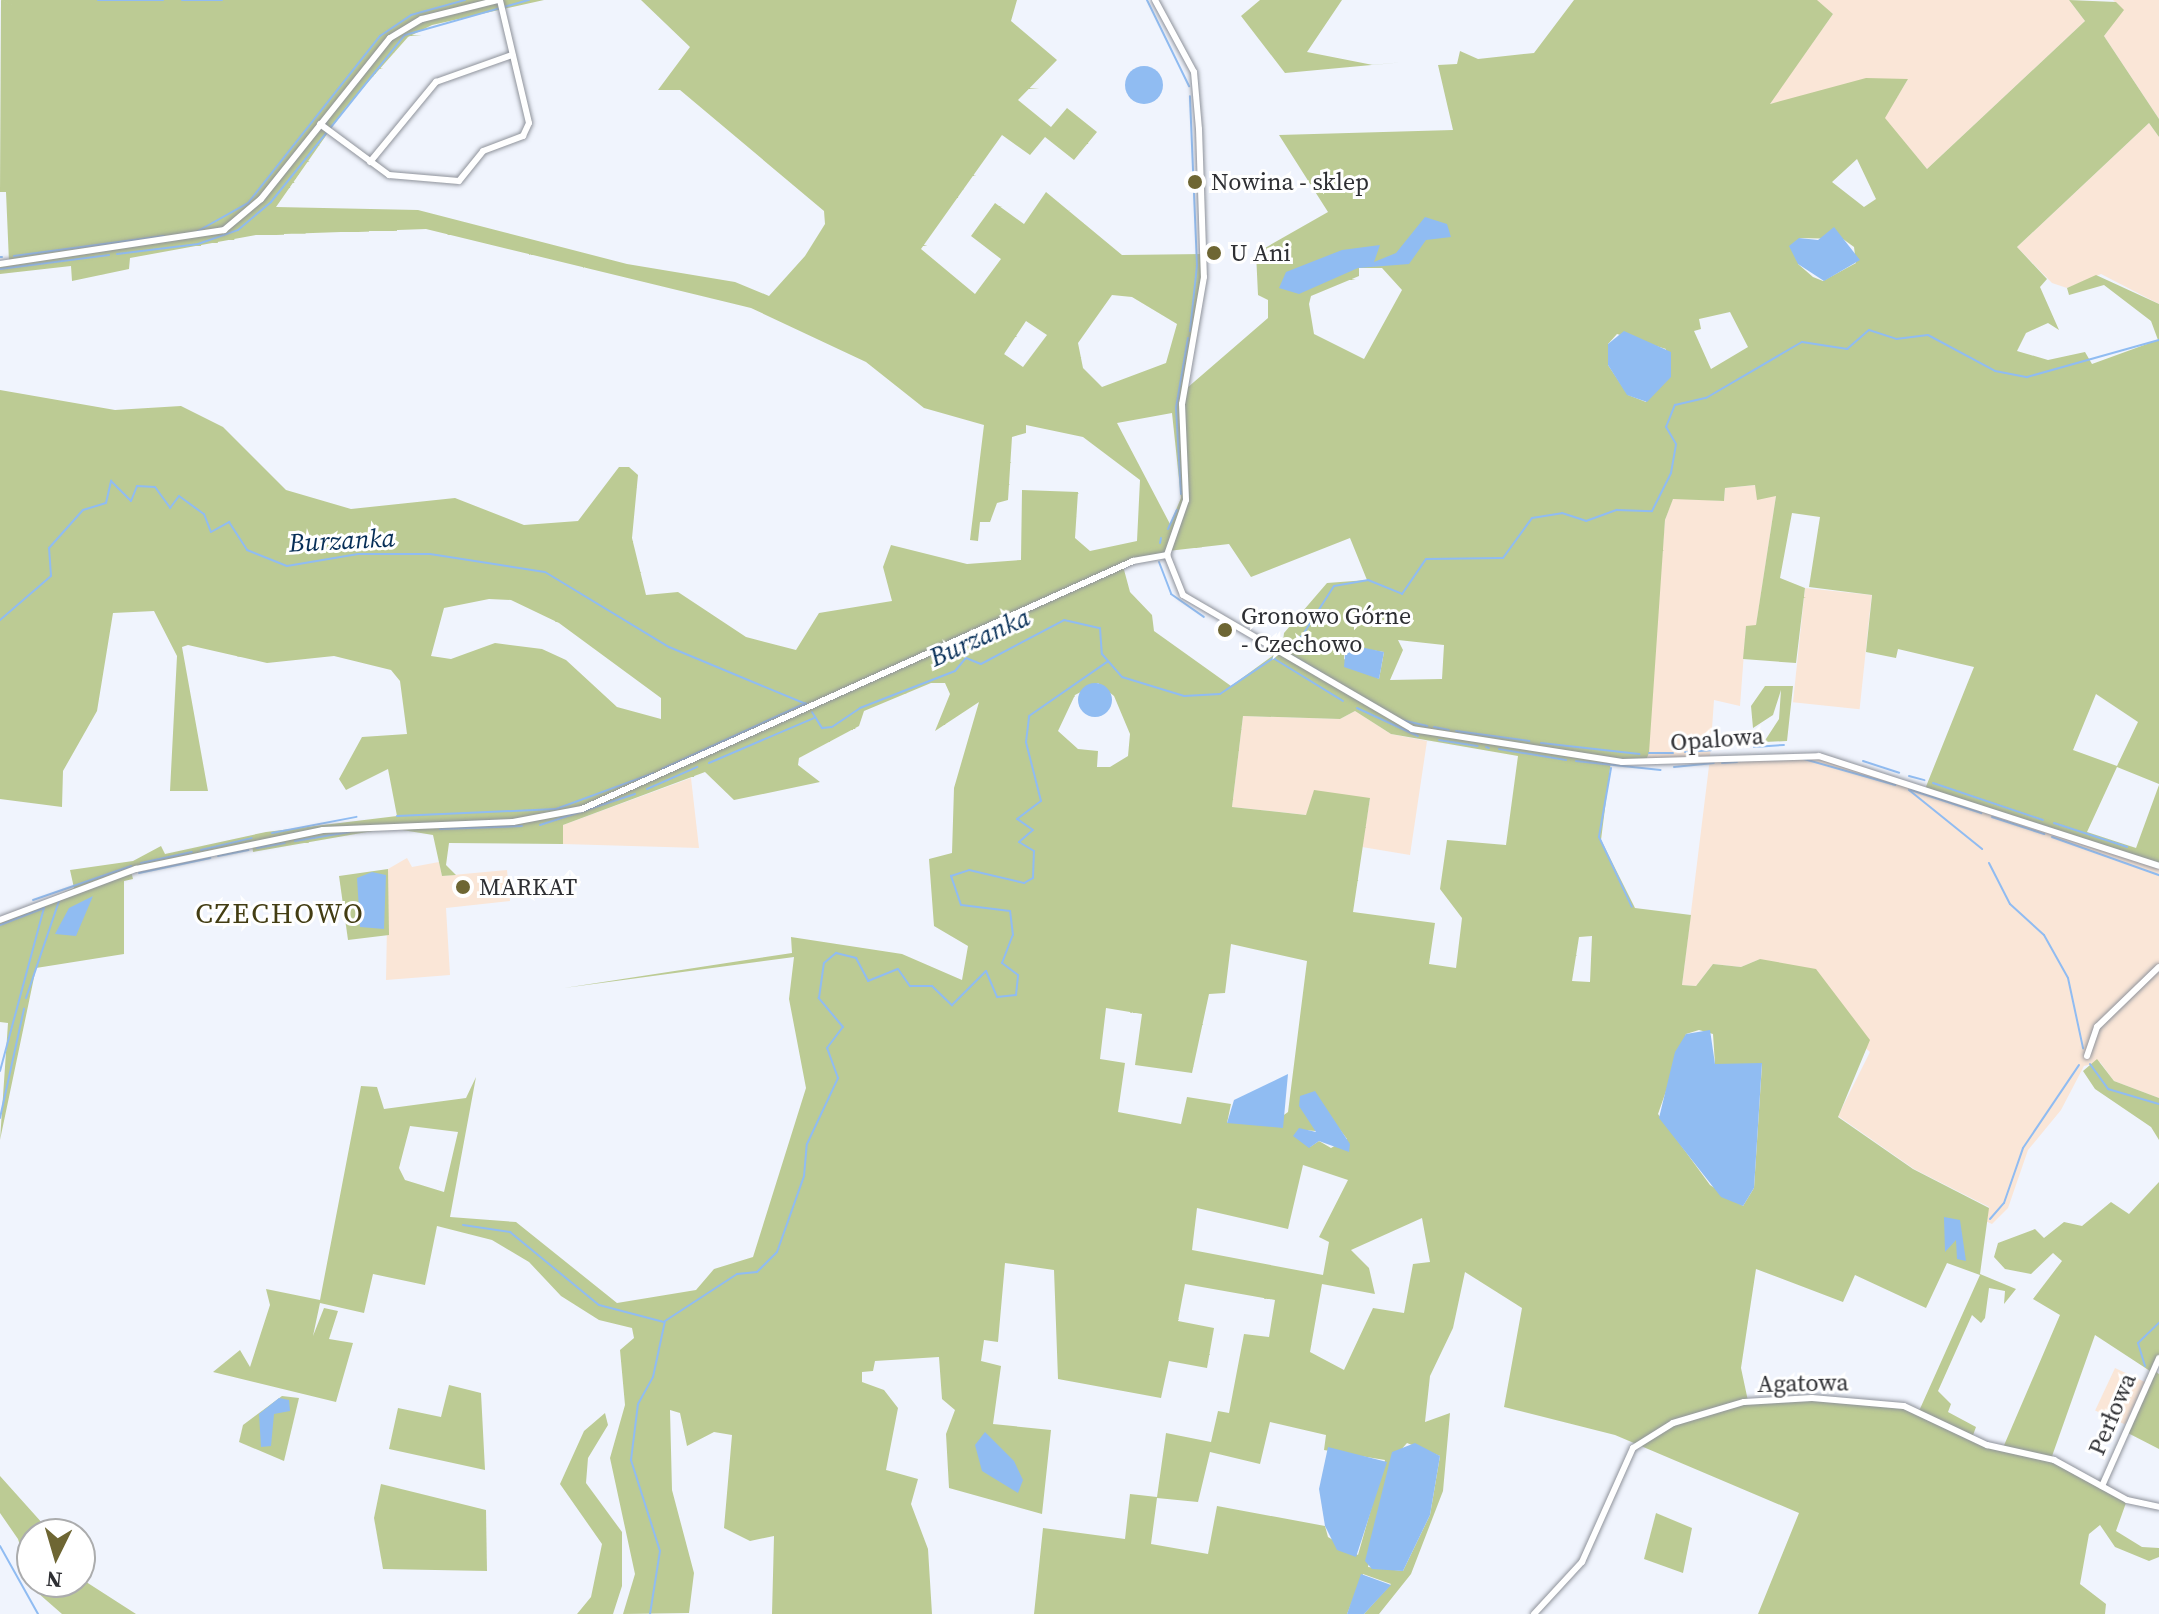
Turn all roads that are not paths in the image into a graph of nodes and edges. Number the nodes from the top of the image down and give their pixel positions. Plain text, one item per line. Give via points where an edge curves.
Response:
1 (499, 0) edge
2 (1155, 0) edge
3 (512, 55) junction
4 (320, 124) junction
5 (370, 162) junction
6 (0, 264) edge
7 (1167, 555) junction
8 (2159, 866) edge
9 (0, 920) edge
10 (2159, 967) edge
11 (2087, 1056) dead end
12 (2159, 1358) edge
13 (2102, 1486) junction
14 (2159, 1507) edge
15 (1534, 1614) edge

1 - 3 street
1 - 4 street via 402,29
2 - 7 street via 1194,72 1204,262 1182,404 1186,500
3 - 5 street via 436,82
3 - 5 street via 529,123 523,136 491,145 459,181 389,175
4 - 5 street
4 - 6 street via 256,205 224,230
7 - 8 street, Opalowa via 1183,595 1378,715 1421,731 1622,762 1819,756
7 - 9 street via 1133,561 568,813 323,830 131,870
10 - 11 street via 2100,1024
12 - 13 street, Perłowa
13 - 14 street, Agatowa
13 - 15 street, Agatowa via 2054,1460 1994,1448 1887,1402 1792,1398 1725,1406 1673,1423 1633,1448 1582,1562

